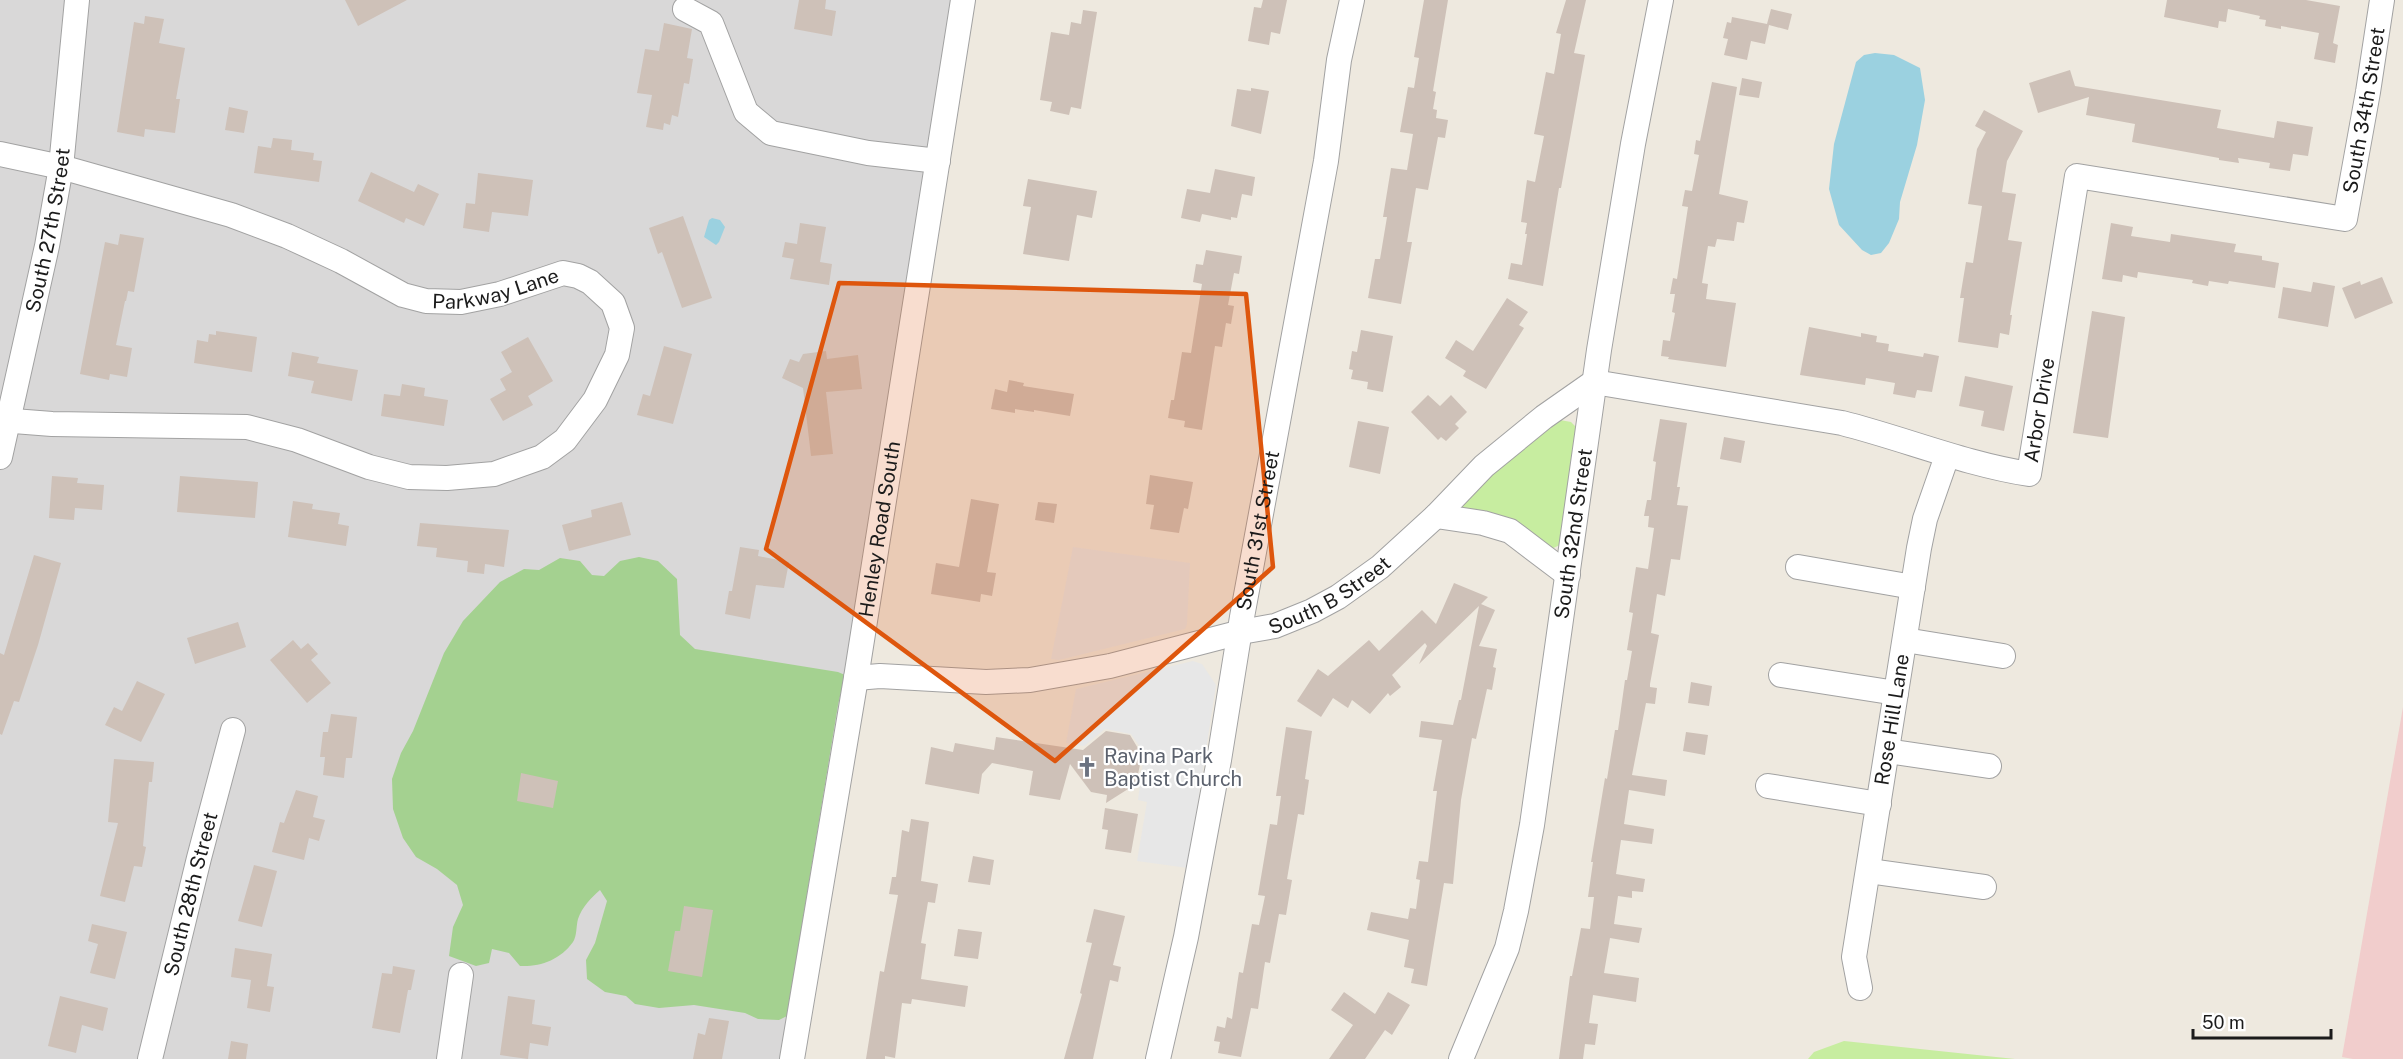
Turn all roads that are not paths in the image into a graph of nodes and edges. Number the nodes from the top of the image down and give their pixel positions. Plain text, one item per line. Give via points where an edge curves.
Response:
1 (77, 0) edge
2 (963, 0) edge
3 (1352, 0) edge
4 (1661, 0) edge
5 (2382, 0) edge
6 (685, 9) dead end
7 (0, 154) edge
8 (938, 161) junction
9 (61, 167) junction
10 (2344, 219) joint
11 (1594, 382) junction
12 (5, 420) edge
13 (1947, 456) junction
14 (0, 457) edge
15 (1436, 516) junction
16 (1798, 567) dead end
17 (1568, 575) junction
18 (1913, 586) junction
19 (1241, 632) junction
20 (1905, 640) junction
21 (2003, 656) dead end
22 (1781, 675) dead end
23 (855, 678) junction
24 (1896, 693) junction
25 (233, 730) dead end
26 (1887, 751) junction
27 (1989, 766) dead end
28 (1768, 786) dead end
29 (1879, 804) junction
30 (1869, 872) junction
31 (1984, 887) dead end
32 (461, 975) dead end
33 (1860, 988) dead end
34 (150, 1059) edge
35 (449, 1059) edge
36 (792, 1059) edge
37 (1158, 1059) edge
38 (1461, 1059) edge

1 - 9 street, South 27th Street
2 - 8 street, Henley Road South
3 - 19 street, South 31st Street
4 - 11 street, South 32nd Street
5 - 10 street, South 34th Street
6 - 8 street via 711,23 746,112 771,133 868,153
7 - 9 street, Parkway Lane
8 - 23 street, Henley Road South
9 - 12 street, South 27th Street via 47,246
9 - 12 street, Parkway Lane via 231,215 330,256 403,295 426,301 461,302 563,273 578,276 613,303 622,328 621,341 595,400 560,444 542,457 494,474 471,477 409,477 247,427
10 - 13 street, Arbor Drive via 2077,176 2029,474
11 - 13 street, Arbor Drive via 1842,423 1881,432
11 - 15 street, South B Street via 1484,466
11 - 17 street, South 32nd Street
12 - 14 street, South 27th Street
13 - 18 street, Rose Hill Lane via 1925,519
15 - 17 street via 1510,531
15 - 19 street, South B Street via 1380,567 1338,597 1275,626
16 - 18 street
17 - 38 street, South 32nd Street via 1516,911 1507,948
18 - 20 street, Rose Hill Lane
19 - 23 street, South B Street via 1110,666 1030,680
19 - 37 street, South 31st Street via 1188,928
20 - 21 street
20 - 24 street, Rose Hill Lane
22 - 24 street
23 - 36 street, Henley Road South
24 - 26 street, Rose Hill Lane
25 - 34 street, South 28th Street
26 - 27 street
26 - 29 street, Rose Hill Lane
28 - 29 street
29 - 30 street, Rose Hill Lane
30 - 31 street
30 - 33 street, Rose Hill Lane via 1854,957
32 - 35 street

